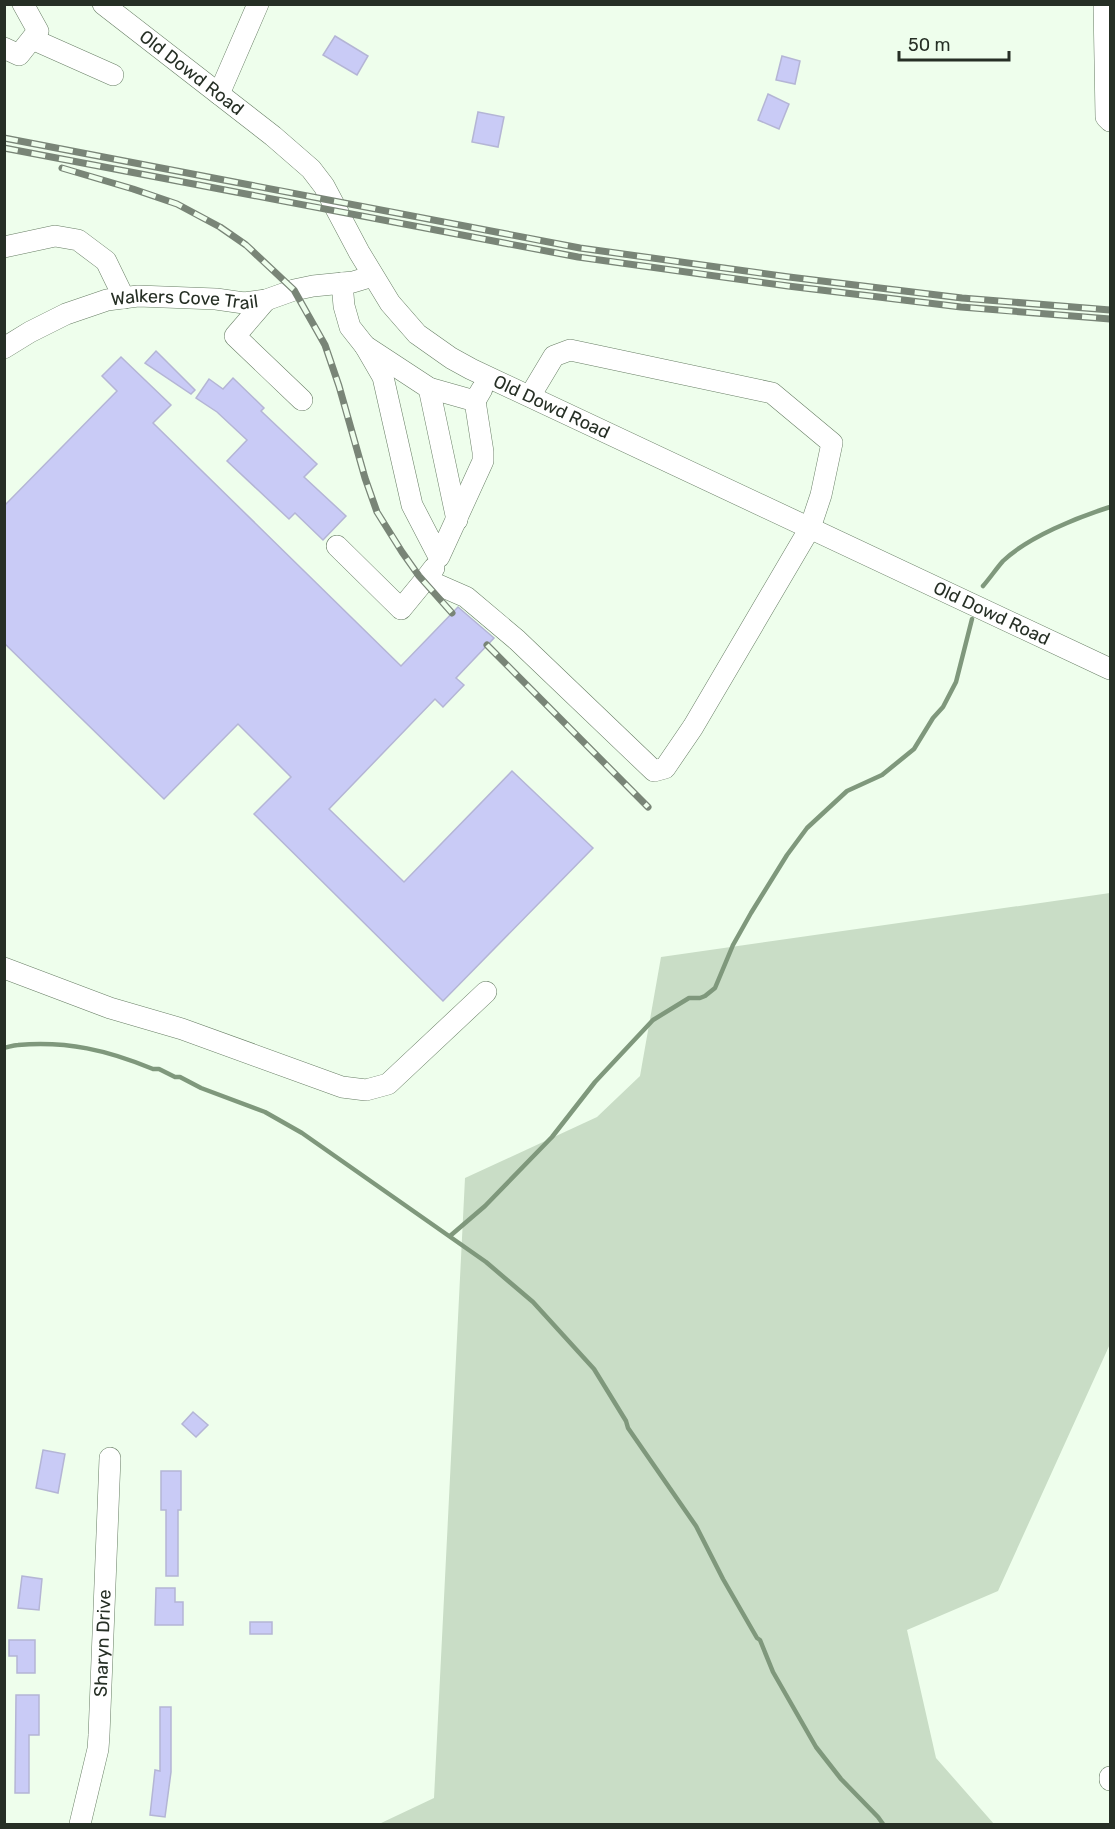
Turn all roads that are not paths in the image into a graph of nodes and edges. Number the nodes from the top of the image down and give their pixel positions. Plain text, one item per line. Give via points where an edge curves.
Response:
1 (22, 4) edge
2 (103, 4) edge
3 (258, 4) edge
4 (1104, 4) edge
5 (32, 39) junction
6 (4, 48) edge
7 (113, 75) dead end
8 (219, 94) junction
9 (1110, 121) edge
10 (9, 249) edge
11 (373, 276) junction
12 (342, 284) junction
13 (124, 297) junction
14 (266, 300) junction
15 (365, 346) junction
16 (4, 348) edge
17 (489, 377) junction
18 (429, 388) junction
19 (530, 396) junction
20 (302, 400) dead end
21 (475, 400) junction
22 (457, 520) junction
23 (810, 528) junction
24 (337, 546) dead end
25 (439, 557) junction
26 (427, 578) junction
27 (1110, 669) edge
28 (4, 968) edge
29 (486, 992) dead end
30 (110, 1458) dead end
31 (80, 1824) edge

1 - 5 street via 38,31
2 - 8 street, Old Dowd Road
3 - 8 street
4 - 9 street via 1106,117
5 - 6 street via 19,55
5 - 7 street
8 - 11 street, Old Dowd Road via 311,170 324,186
10 - 13 street via 55,236 78,240 106,261
11 - 12 street, Walkers Cove Trail
11 - 17 street, Old Dowd Road via 417,334 451,358
12 - 14 street, Walkers Cove Trail via 294,290
12 - 15 street via 350,327
13 - 14 street, Walkers Cove Trail via 244,303
13 - 16 street, Walkers Cove Trail via 66,315
14 - 20 street via 236,336
15 - 18 street
15 - 25 street via 383,376 412,505
17 - 19 street, Old Dowd Road
17 - 21 street
18 - 21 street
18 - 22 street
19 - 23 street, Old Dowd Road
19 - 23 street via 554,356 570,350 772,393 832,444
21 - 22 street via 483,461
22 - 25 street
23 - 26 street via 693,727 665,768 654,771 517,640 466,597
23 - 27 street, Old Dowd Road
24 - 26 street via 401,609
25 - 26 street
28 - 29 street via 342,1087 366,1090 388,1084
30 - 31 street, Sharyn Drive via 98,1749

